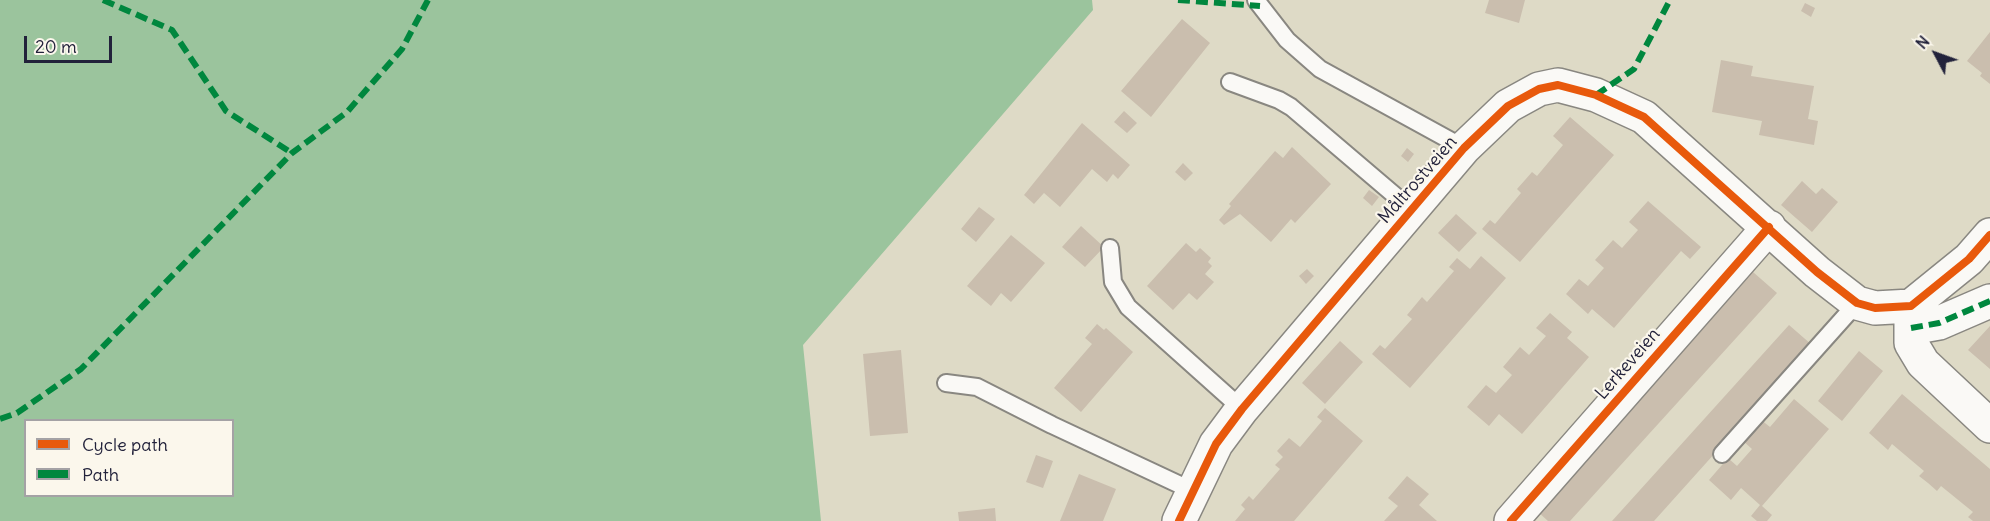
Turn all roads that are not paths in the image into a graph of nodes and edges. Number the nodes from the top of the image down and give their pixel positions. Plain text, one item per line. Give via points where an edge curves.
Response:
1 (1256, 0) edge
2 (1230, 82) dead end
3 (1464, 148) junction
4 (1412, 210) junction
5 (1769, 227) junction
6 (1990, 235) edge
7 (1110, 248) dead end
8 (1990, 301) edge
9 (1857, 303) junction
10 (1911, 317) junction
11 (946, 383) dead end
12 (1242, 409) junction
13 (1990, 426) edge
14 (1722, 454) dead end
15 (1193, 491) junction
16 (1179, 521) edge
17 (1511, 521) edge

1 - 3 lane via 1287,40 1320,69
2 - 4 lane via 1291,107
3 - 4 street, Måltrostveien
3 - 5 street, Måltrostveien via 1508,106 1539,89 1558,85 1596,95 1644,117
4 - 12 street, Måltrostveien
5 - 9 street, Måltrostveien
5 - 17 street, Lerkeveien
6 - 10 street
7 - 12 lane via 1113,282 1128,307
8 - 10 street, Måltrostveien via 1940,323
9 - 10 street, Måltrostveien
9 - 14 lane
10 - 13 street via 1911,343 1923,363
11 - 15 lane via 977,387
12 - 15 street, Måltrostveien via 1216,444
15 - 16 street, Måltrostveien

